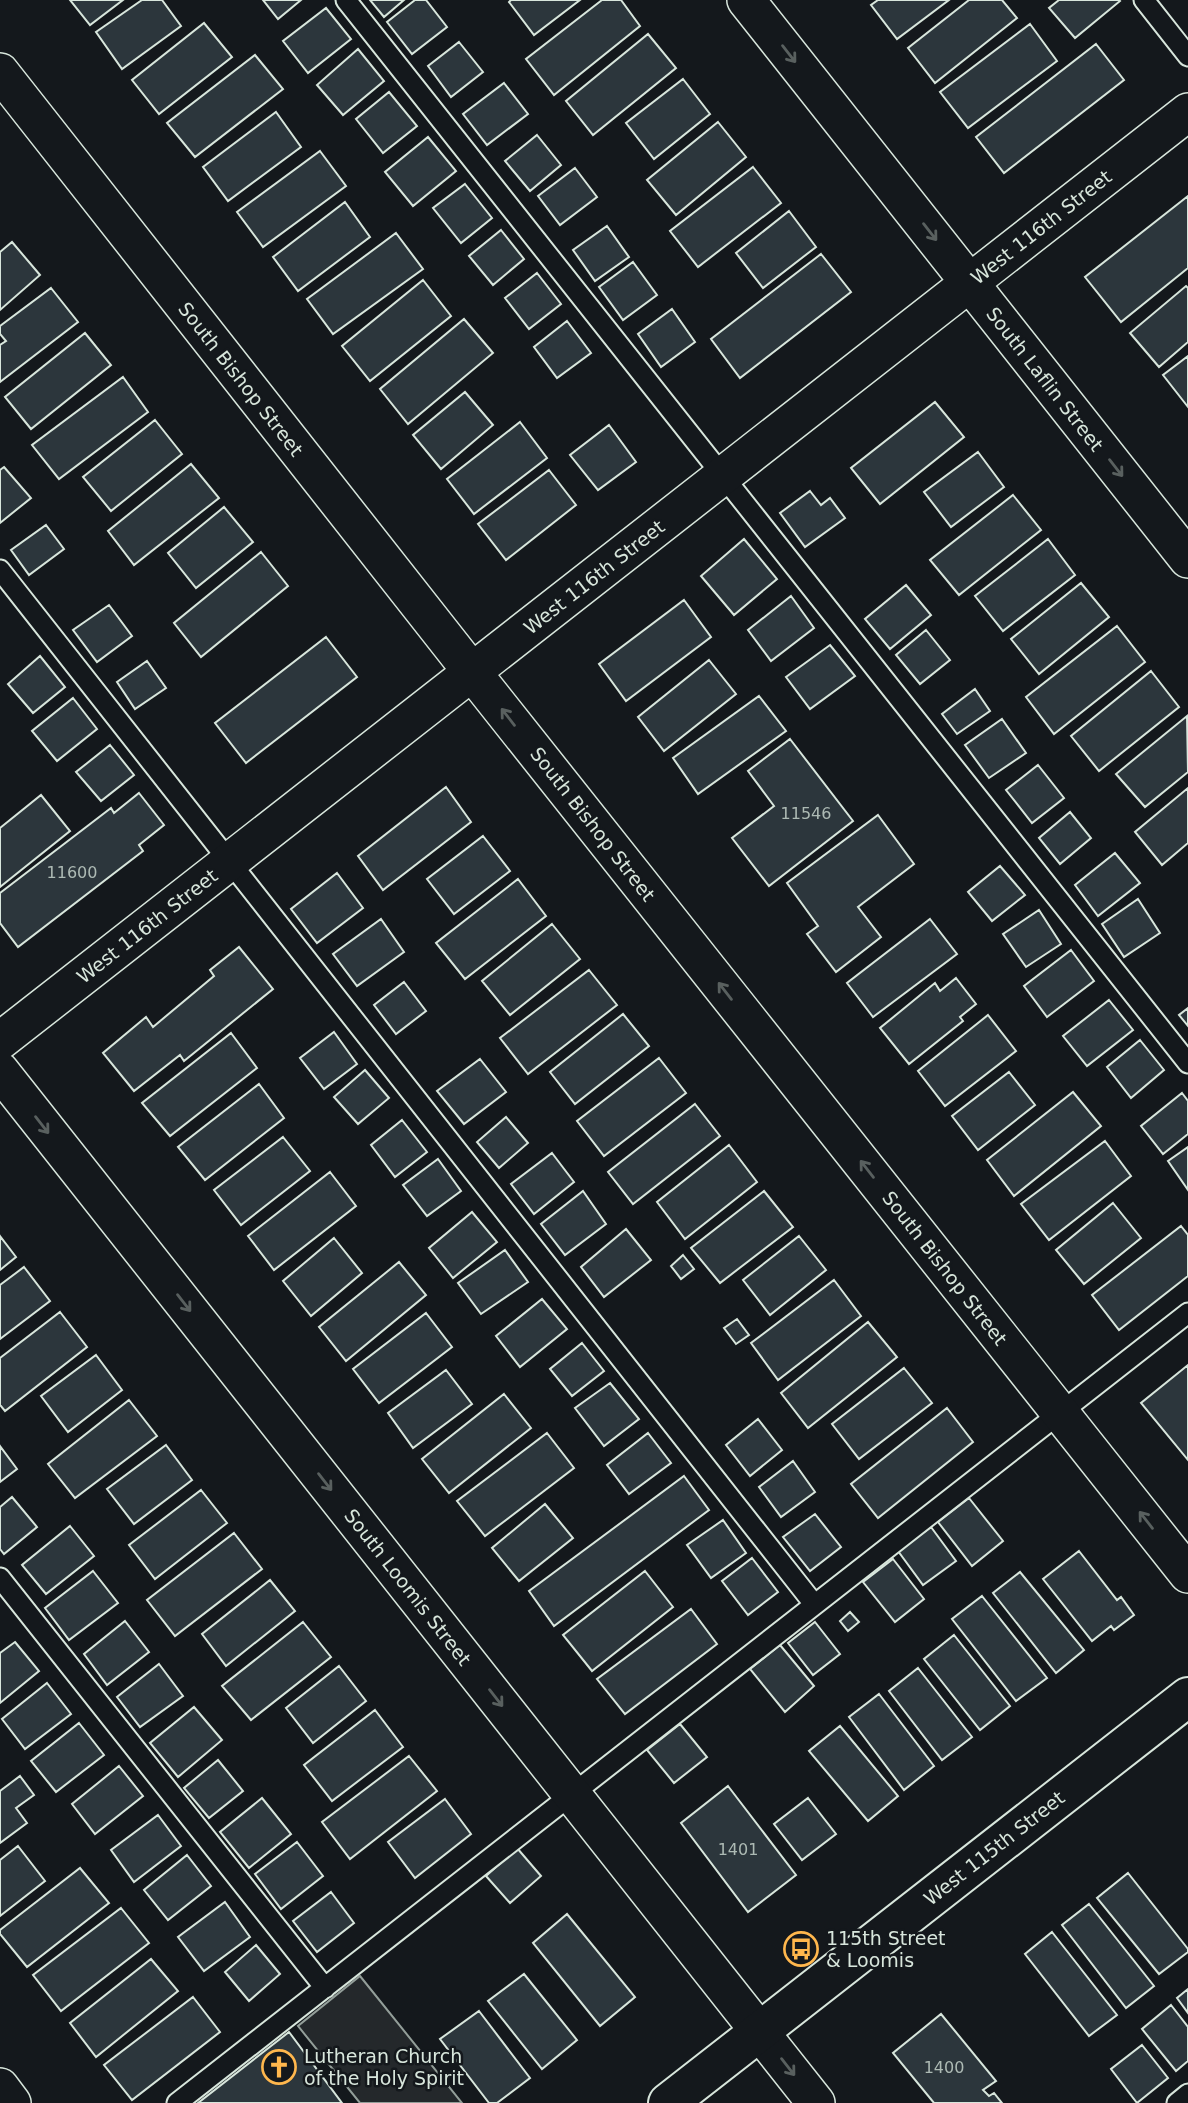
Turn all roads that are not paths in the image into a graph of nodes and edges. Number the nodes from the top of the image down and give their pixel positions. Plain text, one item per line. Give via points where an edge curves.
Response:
1 (346, 0) edge
2 (747, 0) edge
3 (1144, 0) edge
4 (1188, 56) edge
5 (0, 72) edge
6 (1188, 112) edge
7 (970, 283) junction
8 (723, 476) junction
9 (1188, 559) edge
10 (0, 570) edge
11 (472, 672) junction
12 (229, 862) junction
13 (0, 1041) edge
14 (1188, 1063) edge
15 (0, 1071) edge
16 (1188, 1313) edge
17 (1060, 1412) junction
18 (1188, 1574) edge
19 (0, 1578) edge
20 (814, 1604) junction
21 (1188, 1697) edge
22 (572, 1795) junction
23 (325, 1988) junction
24 (760, 2032) junction
25 (0, 2088) edge
26 (1188, 2094) edge
27 (12, 2103) edge
28 (177, 2103) edge
29 (668, 2103) edge
30 (816, 2103) edge
31 (1177, 2103) edge

1 - 8 lane
2 -> 7 street, South Laflin Street
3 - 4 lane
5 - 11 street, South Bishop Street
6 - 7 street, West 116th Street
7 - 8 street, West 116th Street
7 -> 9 street, South Laflin Street
8 - 11 street, West 116th Street
8 - 14 lane
10 - 12 lane
11 - 12 street, West 116th Street
17 -> 11 street, South Bishop Street
12 - 13 street, West 116th Street
12 - 20 lane
15 -> 22 street, South Loomis Street
16 - 17 lane
18 -> 17 street, South Bishop Street
17 - 20 lane
19 - 23 lane
20 - 22 lane
21 - 24 street, West 115th Street
22 - 23 lane
22 - 24 street, South Loomis Street
23 - 28 lane
24 - 29 street, West 115th Street
24 -> 30 street, South Loomis Street
25 - 27 street
26 - 31 lane

